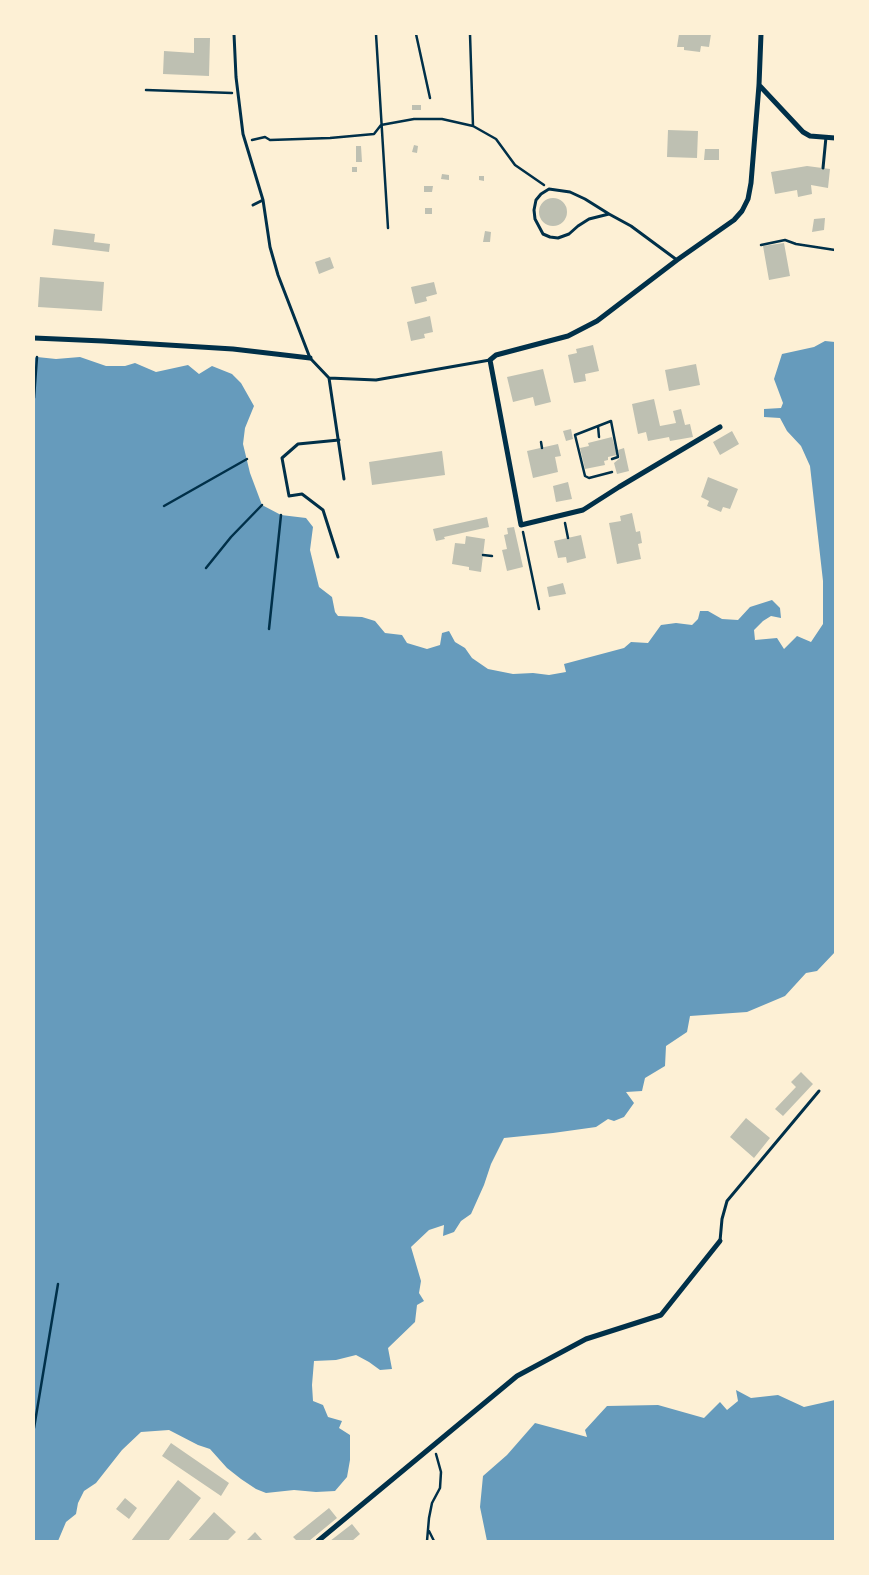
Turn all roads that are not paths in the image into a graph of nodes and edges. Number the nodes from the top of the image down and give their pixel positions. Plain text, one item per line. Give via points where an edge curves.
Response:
1 (234, 34) edge
2 (762, 34) edge
3 (759, 85) junction
4 (826, 138) junction
5 (835, 138) edge
6 (823, 168) dead end
7 (263, 200) junction
8 (253, 205) dead end
9 (609, 214) junction
10 (677, 260) junction
11 (34, 338) edge
12 (310, 358) junction
13 (490, 360) junction
14 (329, 378) junction
15 (720, 427) dead end
16 (339, 440) junction
17 (344, 479) dead end
18 (338, 557) dead end
19 (819, 1091) dead end
20 (720, 1241) joint
21 (318, 1541) edge

1 - 7 lane via 243,134
2 - 3 street
3 - 4 street via 803,132
3 - 10 street via 748,199 734,220
4 - 5 street
4 - 6 lane
7 - 8 lane
7 - 12 lane via 278,275
9 - 9 lane via 589,219 570,234 558,238 544,234 538,227 534,210 536,200 549,189 570,192
9 - 10 lane
10 - 13 street via 597,321 568,336 496,355
11 - 12 street via 233,349
12 - 14 lane
13 - 14 lane via 376,380
13 - 15 street via 521,525 583,510
14 - 16 lane
16 - 17 lane
16 - 18 lane via 298,444 282,458 289,496 302,494 323,510
19 - 20 lane via 727,1201
20 - 21 street via 662,1315 586,1339 518,1376

